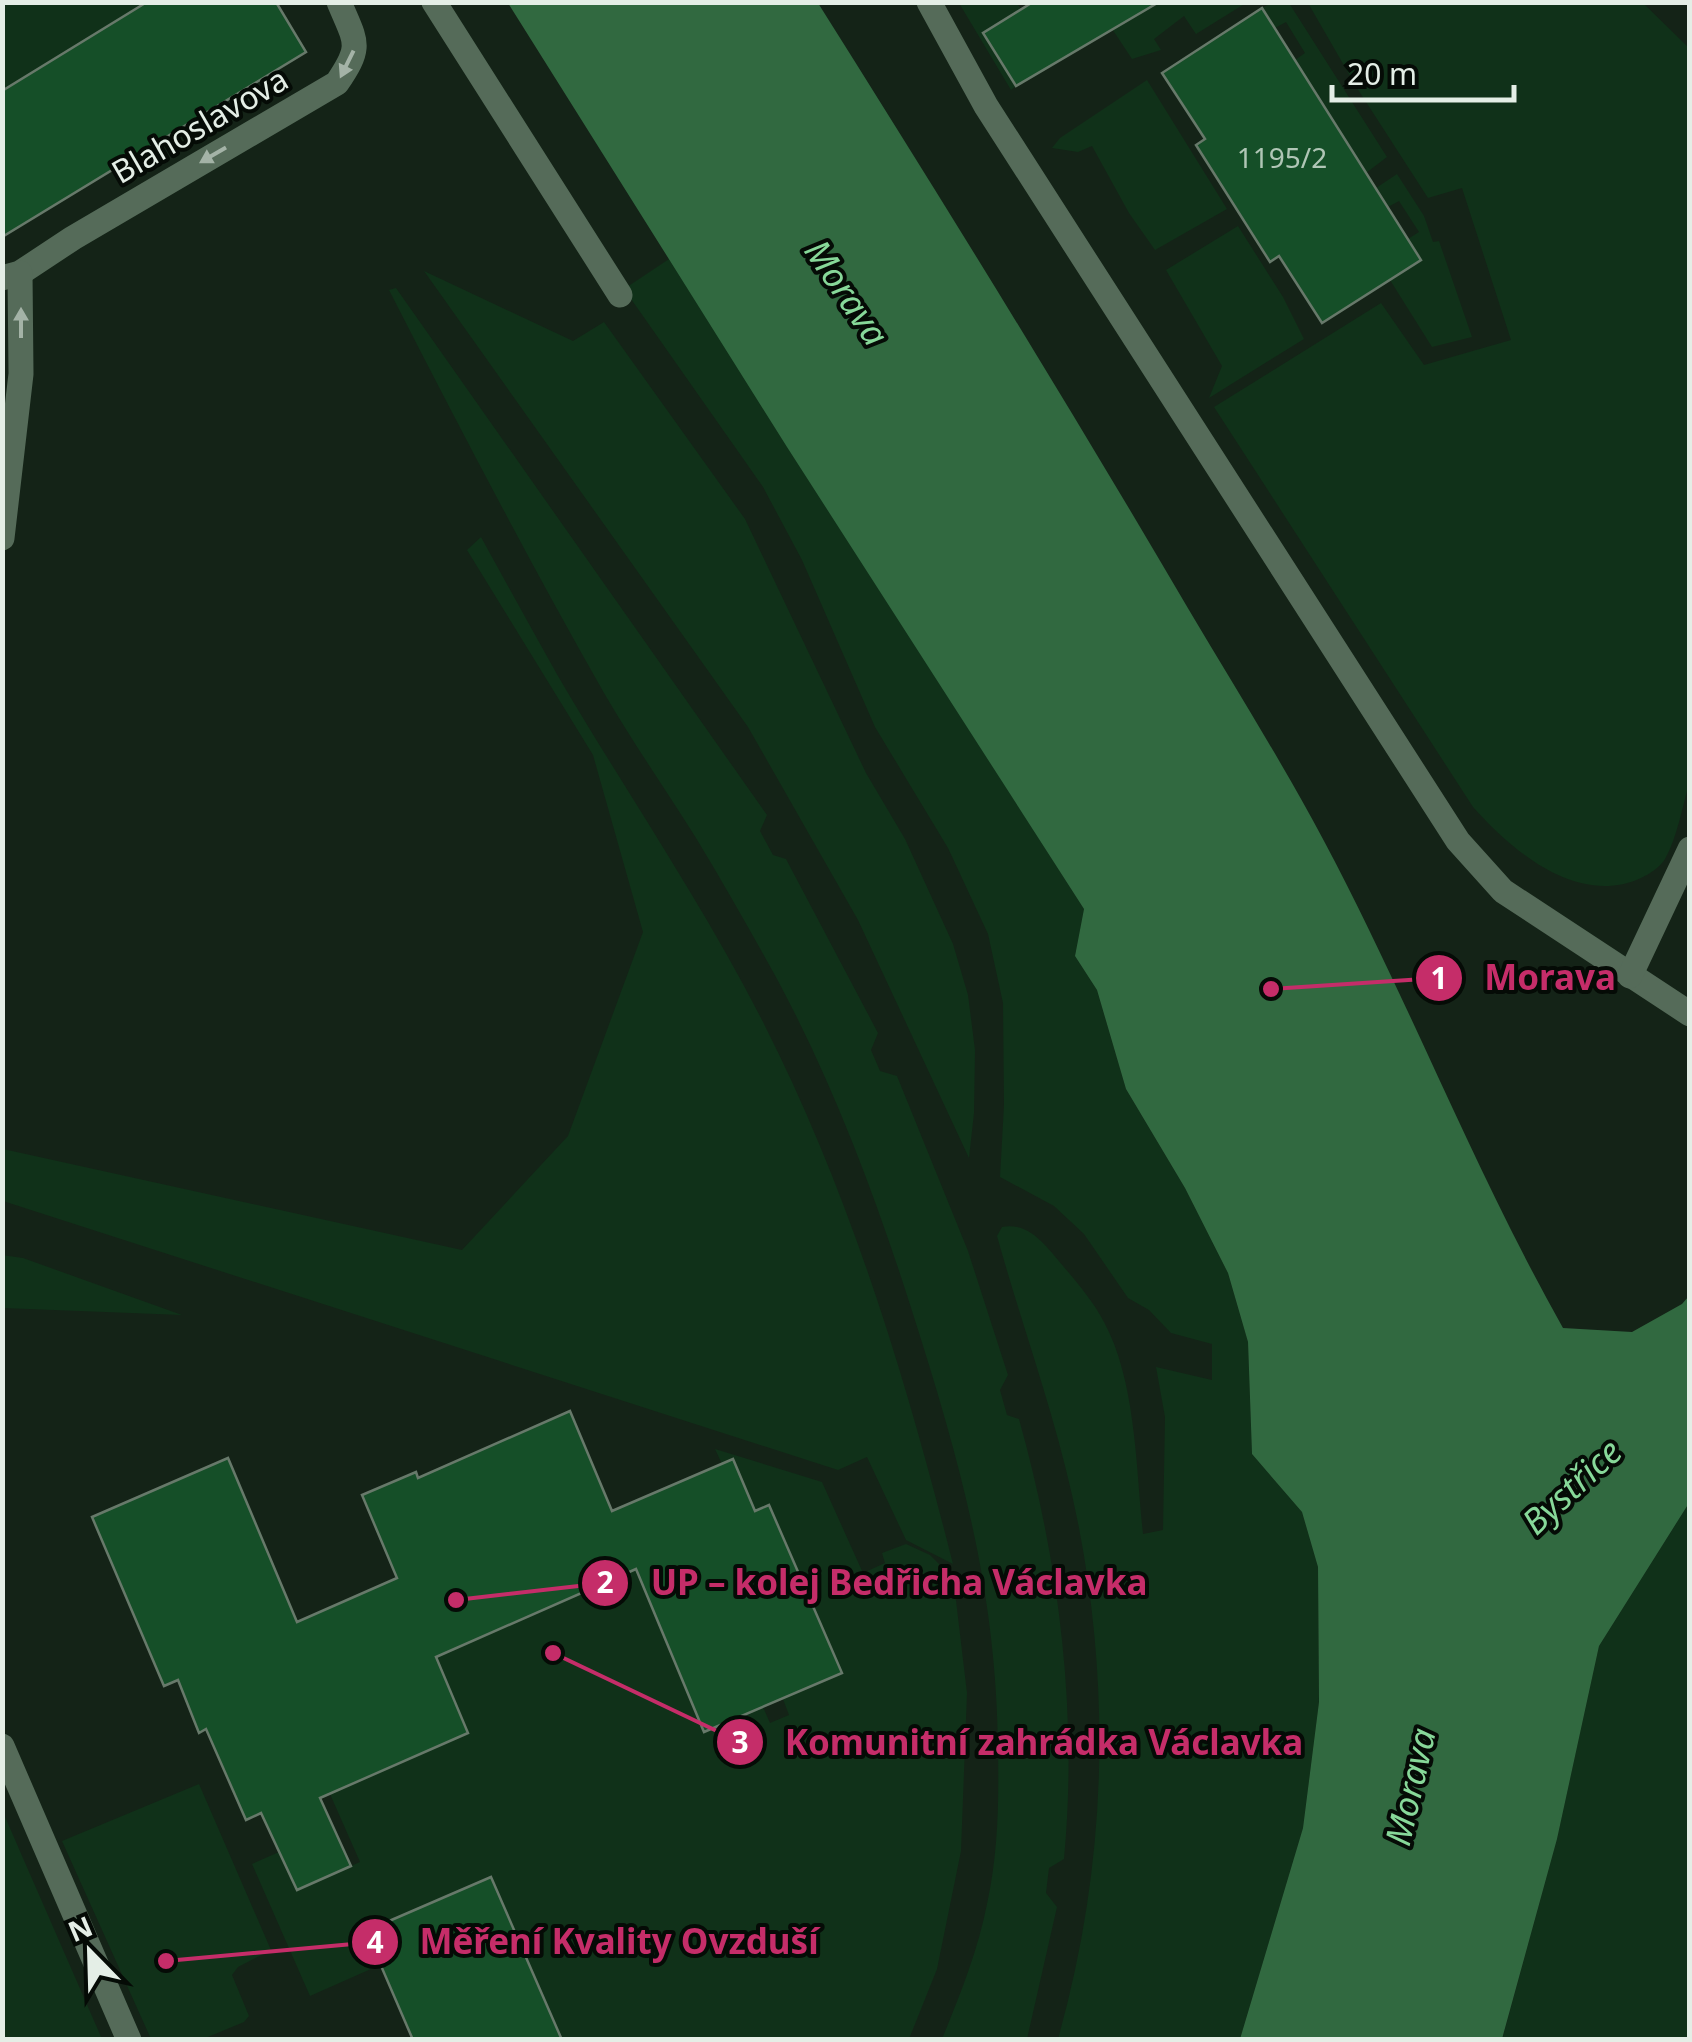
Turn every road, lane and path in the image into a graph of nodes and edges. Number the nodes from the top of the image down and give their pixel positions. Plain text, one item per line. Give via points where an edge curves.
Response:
1 (339, 2) edge
2 (434, 2) edge
3 (929, 2) edge
4 (11, 276) edge
5 (620, 295) dead end
6 (2, 538) edge
7 (1690, 848) edge
8 (1630, 976) junction
9 (1690, 1014) edge
10 (2, 1746) edge
11 (130, 2040) edge

1 -> 4 street, Blahoslavova via 356,43 337,83
2 - 5 street
3 - 8 street via 986,106 1458,842 1502,891
6 -> 4 street via 21,374
7 - 8 street
8 - 9 street
10 - 11 street

